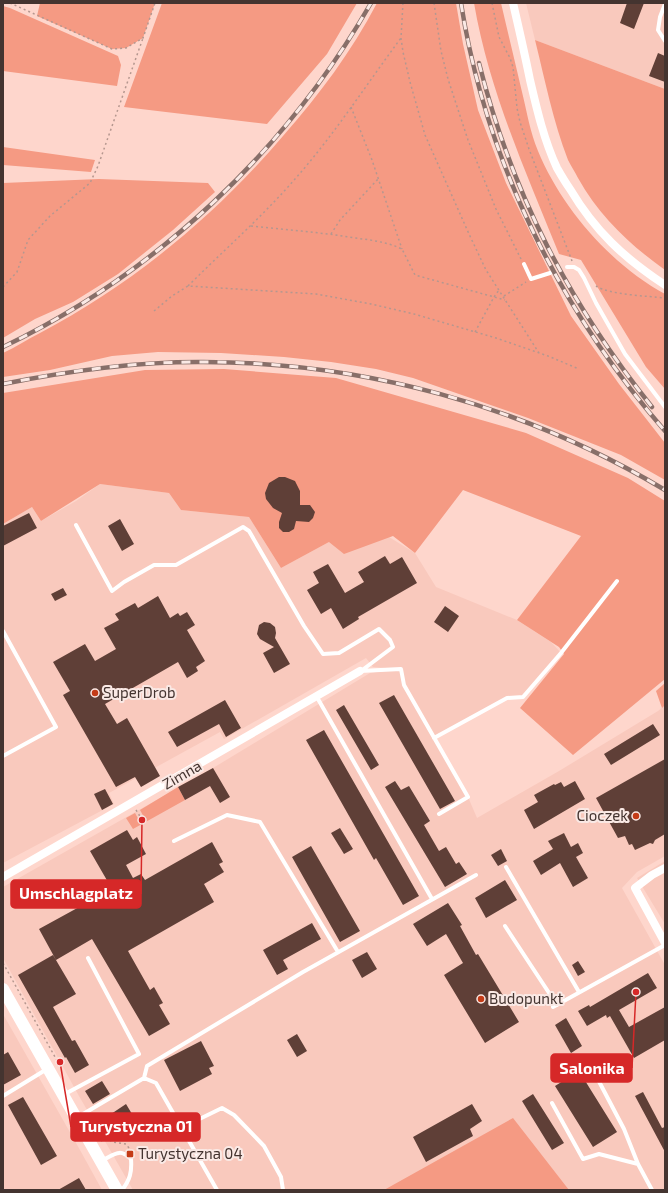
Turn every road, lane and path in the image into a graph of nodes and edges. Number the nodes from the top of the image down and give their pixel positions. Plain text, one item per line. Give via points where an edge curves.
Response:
1 (10, 3) edge
2 (155, 3) edge
3 (403, 3) edge
4 (434, 3) edge
5 (492, 3) edge
6 (513, 3) edge
7 (665, 4) edge
8 (143, 38) junction
9 (401, 38) junction
10 (665, 41) edge
11 (351, 107) junction
12 (378, 179) junction
13 (251, 226) junction
14 (331, 234) junction
15 (402, 248) junction
16 (524, 264) joint
17 (567, 267) dead end
18 (574, 267) junction
19 (550, 273) dead end
20 (584, 278) junction
21 (531, 279) junction
22 (665, 285) edge
23 (188, 286) junction
24 (3, 287) edge
25 (499, 290) junction
26 (494, 297) junction
27 (504, 297) junction
28 (665, 298) edge
29 (506, 300) junction
30 (154, 311) dead end
31 (475, 332) junction
32 (540, 353) junction
33 (579, 369) dead end
34 (665, 406) edge
35 (76, 525) dead end
36 (617, 581) dead end
37 (3, 631) edge
38 (360, 672) junction
39 (318, 699) dead end
40 (434, 738) junction
41 (3, 756) edge
42 (136, 810) dead end
43 (439, 814) dead end
44 (141, 818) dead end
45 (174, 841) dead end
46 (506, 867) dead end
47 (665, 868) edge
48 (476, 874) dead end
49 (3, 877) edge
50 (432, 899) junction
51 (505, 926) dead end
52 (665, 944) edge
53 (338, 952) junction
54 (88, 958) dead end
55 (3, 963) edge
56 (3, 989) edge
57 (579, 992) junction
58 (48, 1068) junction
59 (62, 1069) dead end
60 (594, 1072) dead end
61 (144, 1078) junction
62 (63, 1095) junction
63 (3, 1096) edge
64 (552, 1103) dead end
65 (76, 1118) junction
66 (182, 1128) junction
67 (100, 1161) junction
68 (638, 1164) junction
69 (117, 1190) edge
70 (122, 1190) edge
71 (217, 1190) edge
72 (284, 1190) edge
73 (652, 1190) edge

1 - 8 path via 112,49 126,48
2 - 8 path
3 - 9 path
4 - 16 path via 441,51 468,140 496,209
5 - 18 path via 499,37 513,67 520,122
6 - 22 street via 537,110 557,168 592,222 614,246
7 - 10 lane via 658,30
8 - 24 path via 90,183 50,216 28,240 17,272
9 - 11 path
9 - 25 path via 425,135 468,234
11 - 12 path
11 - 13 path via 296,178
12 - 14 path via 340,220
12 - 15 path
13 - 14 path
13 - 23 path
14 - 15 path
15 - 26 path via 415,275
16 - 21 lane
17 - 18 lane
18 - 20 lane
19 - 21 lane
20 - 28 path via 599,288
20 - 34 lane via 626,354
21 - 27 path
23 - 30 path
23 - 31 path via 287,292 346,299 414,314
25 - 26 path
25 - 27 path
26 - 29 path
26 - 31 path
27 - 29 path
29 - 32 path
31 - 32 path
32 - 33 path
35 - 38 lane via 112,591 154,565 176,564 243,527 249,531 323,654 339,653 379,629 390,640 393,647
36 - 40 lane via 523,697 507,698
37 - 41 lane via 56,727
38 - 40 lane via 401,669 404,685
38 - 49 street, Zimna
39 - 50 lane
40 - 43 lane via 468,797
42 - 44 path
45 - 53 lane via 228,815 260,822
46 - 57 lane
47 - 52 street via 635,888
48 - 50 lane
50 - 53 lane
51 - 57 lane via 555,1006
52 - 57 lane
53 - 61 lane via 147,1066
54 - 62 lane via 139,1054
55 - 59 path
56 - 58 main road
58 - 62 main road
58 - 63 lane
60 - 68 lane via 624,1129
61 - 65 lane
61 - 66 lane via 156,1083
62 - 65 main road
64 - 68 lane via 583,1159 599,1154
65 - 67 main road
66 - 71 lane
66 - 72 lane via 222,1108 234,1114 264,1146 282,1176
67 - 69 main road
67 - 70 lane via 117,1152 126,1154 131,1159 132,1171
68 - 73 lane

